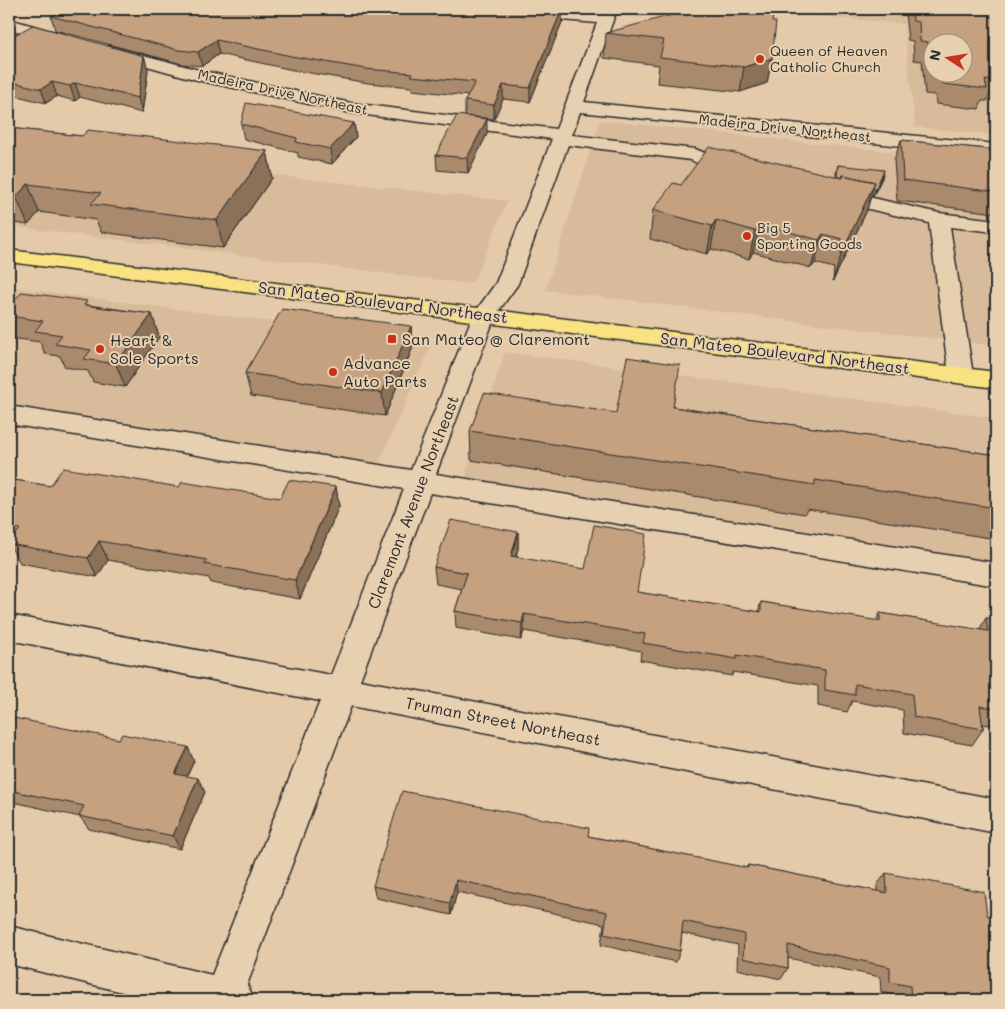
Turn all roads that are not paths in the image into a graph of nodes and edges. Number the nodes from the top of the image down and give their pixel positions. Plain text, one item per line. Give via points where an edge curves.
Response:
1 (490, 9) edge
2 (612, 12) edge
3 (12, 27) edge
4 (76, 42) edge
5 (96, 47) edge
6 (575, 106) junction
7 (562, 137) junction
8 (996, 150) edge
9 (752, 176) edge
10 (817, 191) edge
11 (939, 220) junction
12 (996, 226) edge
13 (9, 256) edge
14 (484, 315) junction
15 (961, 375) junction
16 (996, 380) edge
17 (9, 415) edge
18 (421, 481) junction
19 (996, 575) edge
20 (9, 626) edge
21 (342, 690) junction
22 (996, 816) edge
23 (9, 945) edge
24 (227, 999) edge

1 - 2 street
2 - 6 street, Claremont Avenue Northeast
3 - 4 street
5 - 7 street, Madeira Drive Northeast via 201,76 351,108
6 - 7 street, Claremont Avenue Northeast
6 - 8 street, Madeira Drive Northeast via 887,131
7 - 9 street, Madeira Drive Northeast via 695,155 724,169
7 - 14 street, Claremont Avenue Northeast via 506,284
10 - 11 street
11 - 12 street
11 - 15 street
13 - 14 main road, San Mateo Boulevard Northeast
14 - 15 main road, San Mateo Boulevard Northeast
14 - 18 street, Claremont Avenue Northeast
15 - 16 main road, San Mateo Boulevard Northeast
17 - 18 street
18 - 19 street
18 - 21 street, Claremont Avenue Northeast
20 - 21 street, Truman Street Northeast
21 - 22 street, Truman Street Northeast
21 - 24 street, Claremont Avenue Northeast
23 - 24 street

